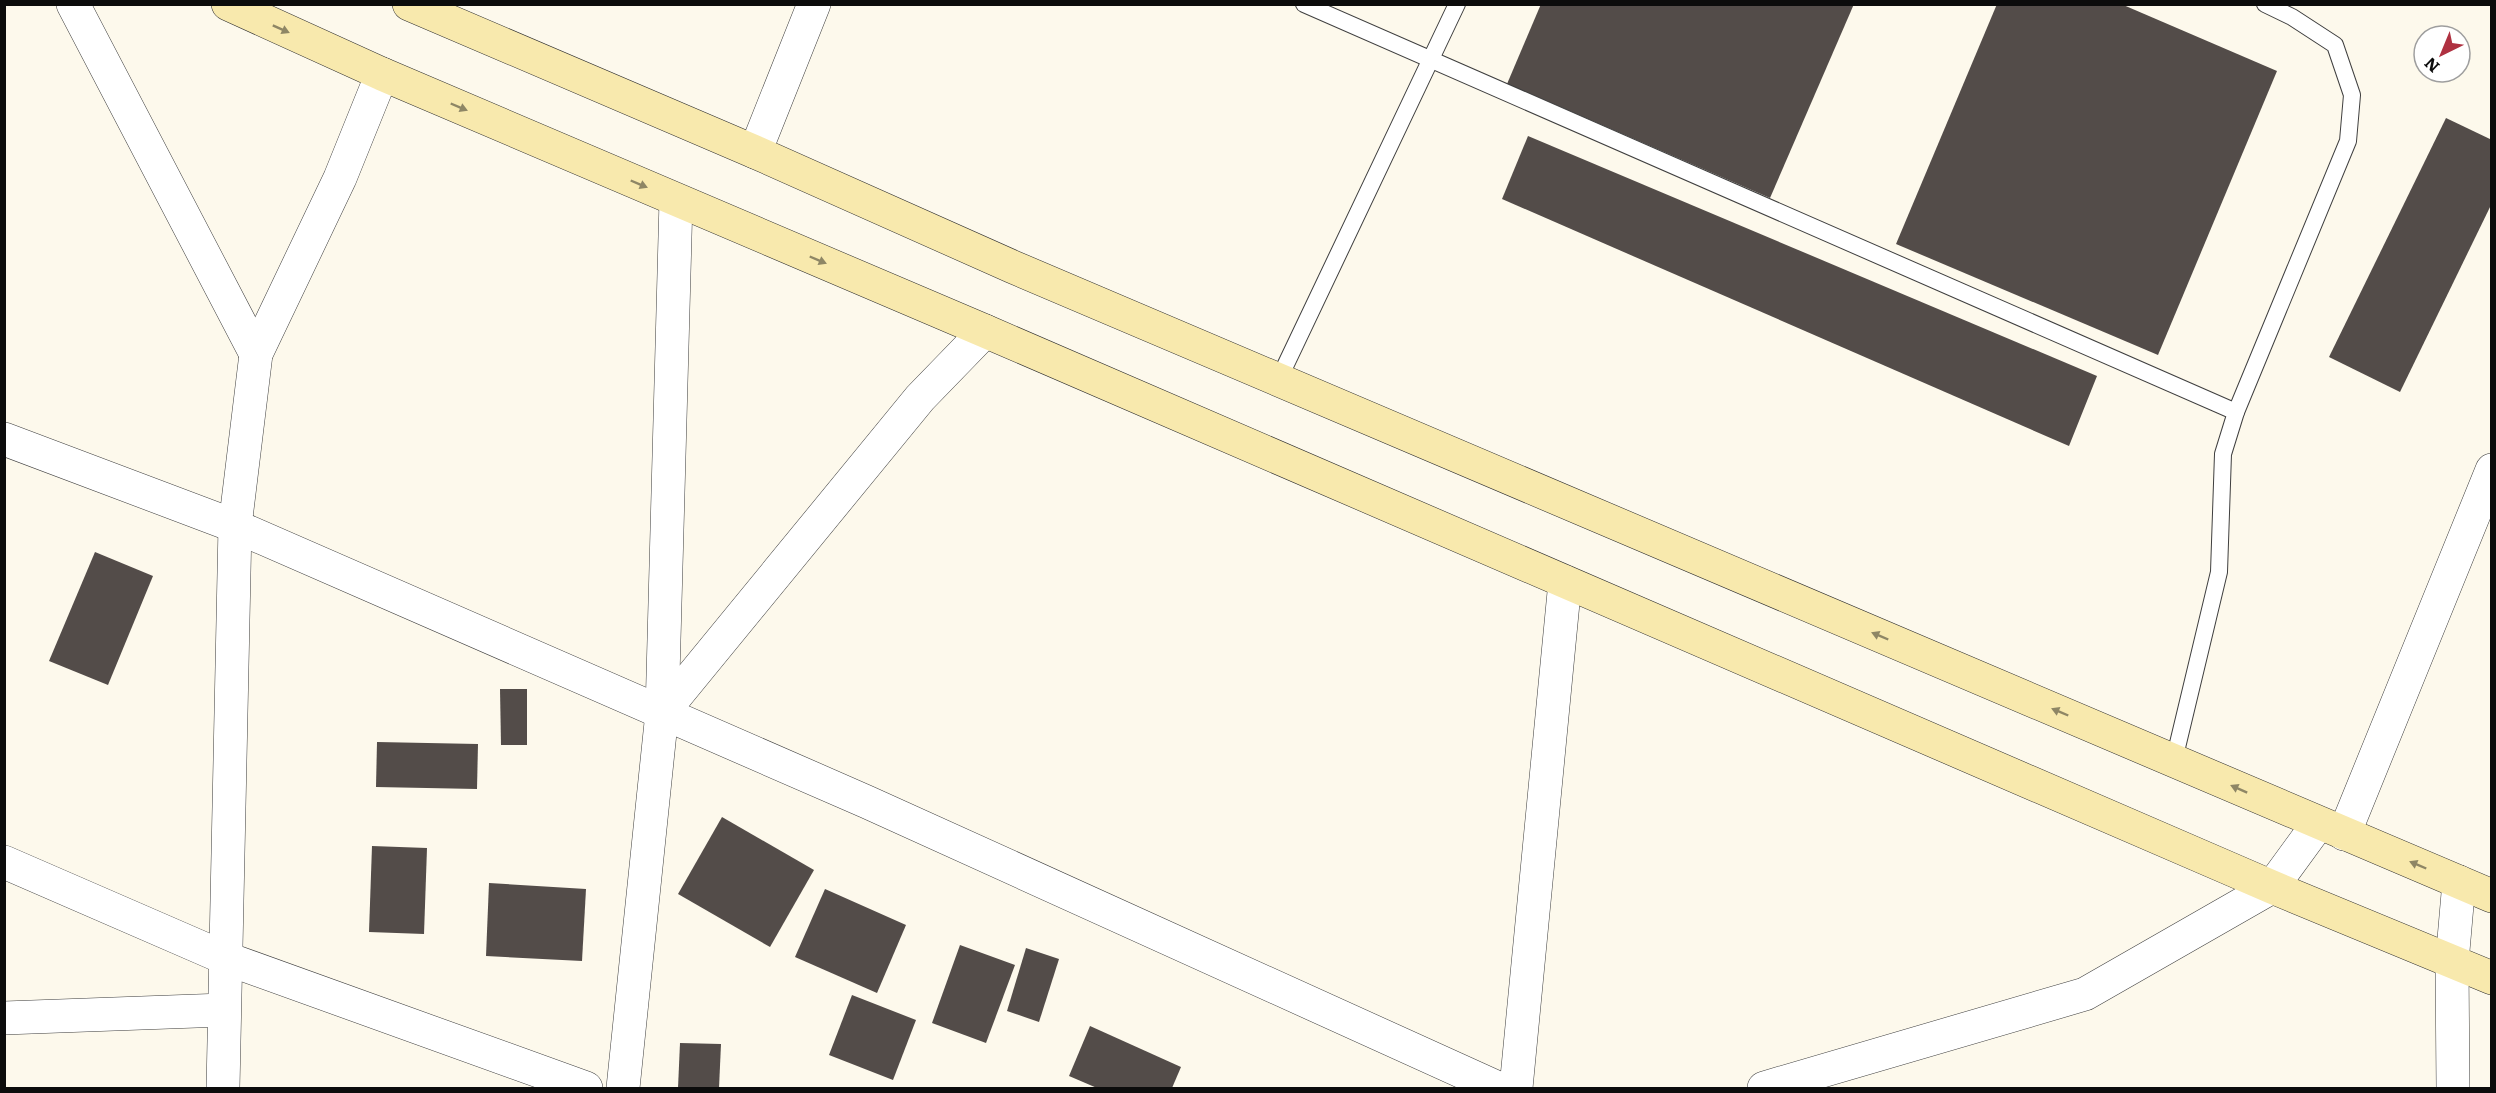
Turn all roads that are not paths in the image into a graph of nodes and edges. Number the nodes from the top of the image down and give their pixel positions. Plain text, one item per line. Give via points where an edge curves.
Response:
1 (73, 4) edge
2 (228, 4) edge
3 (409, 4) edge
4 (814, 4) edge
5 (1304, 4) edge
6 (1456, 4) edge
7 (2265, 4) edge
8 (1432, 60) junction
9 (382, 74) junction
10 (755, 152) junction
11 (676, 200) junction
12 (985, 331) junction
13 (256, 354) junction
14 (1278, 381) junction
15 (2236, 412) junction
16 (4, 439) edge
17 (2492, 470) edge
18 (235, 526) junction
19 (1565, 582) junction
20 (662, 713) junction
21 (2174, 760) junction
22 (2331, 829) junction
23 (4, 862) edge
24 (2459, 882) junction
25 (2272, 887) junction
26 (2492, 896) edge
27 (225, 958) junction
28 (2452, 962) junction
29 (2492, 978) edge
30 (224, 1010) junction
31 (4, 1018) edge
32 (223, 1089) edge
33 (586, 1089) edge
34 (623, 1089) edge
35 (1498, 1089) edge
36 (1516, 1089) edge
37 (1764, 1089) edge
38 (2453, 1089) edge

1 - 13 street
2 -> 9 main road
3 - 10 main road
4 - 10 street
5 - 8 lane
6 - 8 lane
7 - 15 lane via 2335,45 2352,95 2348,141
8 - 14 lane
8 - 15 lane
9 -> 11 main road
9 - 13 street via 340,178
10 - 14 main road
11 -> 12 main road
11 - 20 street
12 - 19 main road
12 - 20 street via 920,398
13 - 18 street
21 -> 14 main road
15 - 21 lane via 2223,453 2219,572
16 - 18 street
17 - 22 street
18 - 20 street
18 - 27 street
19 - 25 main road
19 - 36 street
20 - 34 street
20 - 35 street
22 -> 21 main road
24 -> 22 main road
22 - 25 street
23 - 27 street
24 - 26 main road
24 - 28 street
25 - 28 main road
25 - 37 street via 2085,994
27 - 30 street
27 - 33 street
28 - 29 main road
28 - 38 street
30 - 31 street
30 - 32 street

